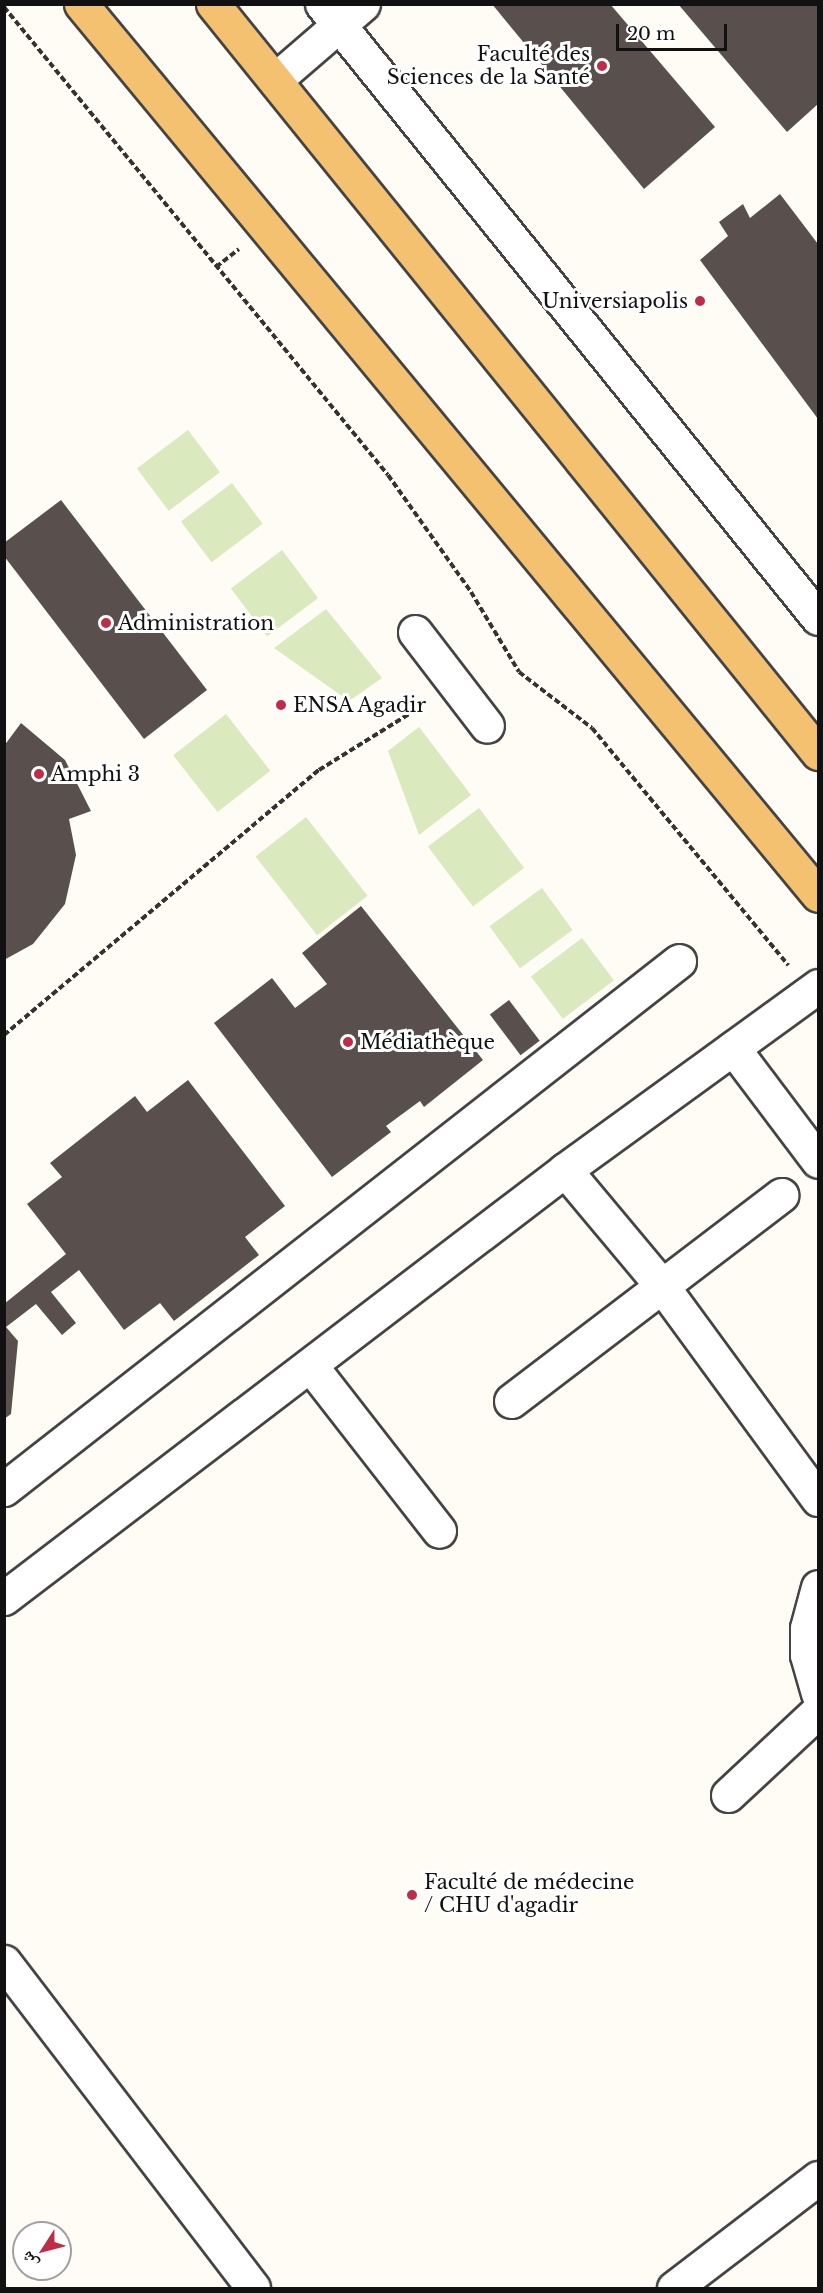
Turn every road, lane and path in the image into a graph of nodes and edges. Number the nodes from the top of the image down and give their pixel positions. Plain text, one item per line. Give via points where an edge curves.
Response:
1 (81, 4) edge
2 (213, 4) edge
3 (363, 4) edge
4 (4, 7) edge
5 (330, 15) edge
6 (275, 80) junction
7 (819, 618) edge
8 (415, 632) dead end
9 (456, 684) junction
10 (488, 726) dead end
11 (819, 753) edge
12 (819, 895) edge
13 (680, 961) dead end
14 (814, 990) edge
15 (4, 1035) edge
16 (733, 1048) junction
17 (819, 1161) edge
18 (565, 1170) junction
19 (781, 1195) dead end
20 (662, 1286) junction
21 (310, 1365) junction
22 (511, 1401) dead end
23 (4, 1489) edge
24 (819, 1499) edge
25 (439, 1531) dead end
26 (819, 1587) edge
27 (4, 1598) edge
28 (819, 1692) edge
29 (819, 1712) edge
30 (728, 1795) dead end
31 (4, 1962) edge
32 (819, 2178) edge
33 (253, 2289) edge
34 (674, 2289) edge

1 - 12 main road
2 - 6 main road
3 - 5 street
4 - 14 path via 388,475 471,592 519,672 592,728
5 - 6 street
5 - 7 street
6 - 11 main road
8 - 9 street
9 - 10 street
9 - 15 path via 320,771
13 - 23 street
14 - 16 street
16 - 17 street
16 - 18 street
18 - 20 street
18 - 21 street
19 - 20 street
20 - 22 street
20 - 24 street
21 - 25 street
21 - 27 street
26 - 28 street via 807,1628 807,1655
29 - 30 street
31 - 33 street
32 - 34 street

